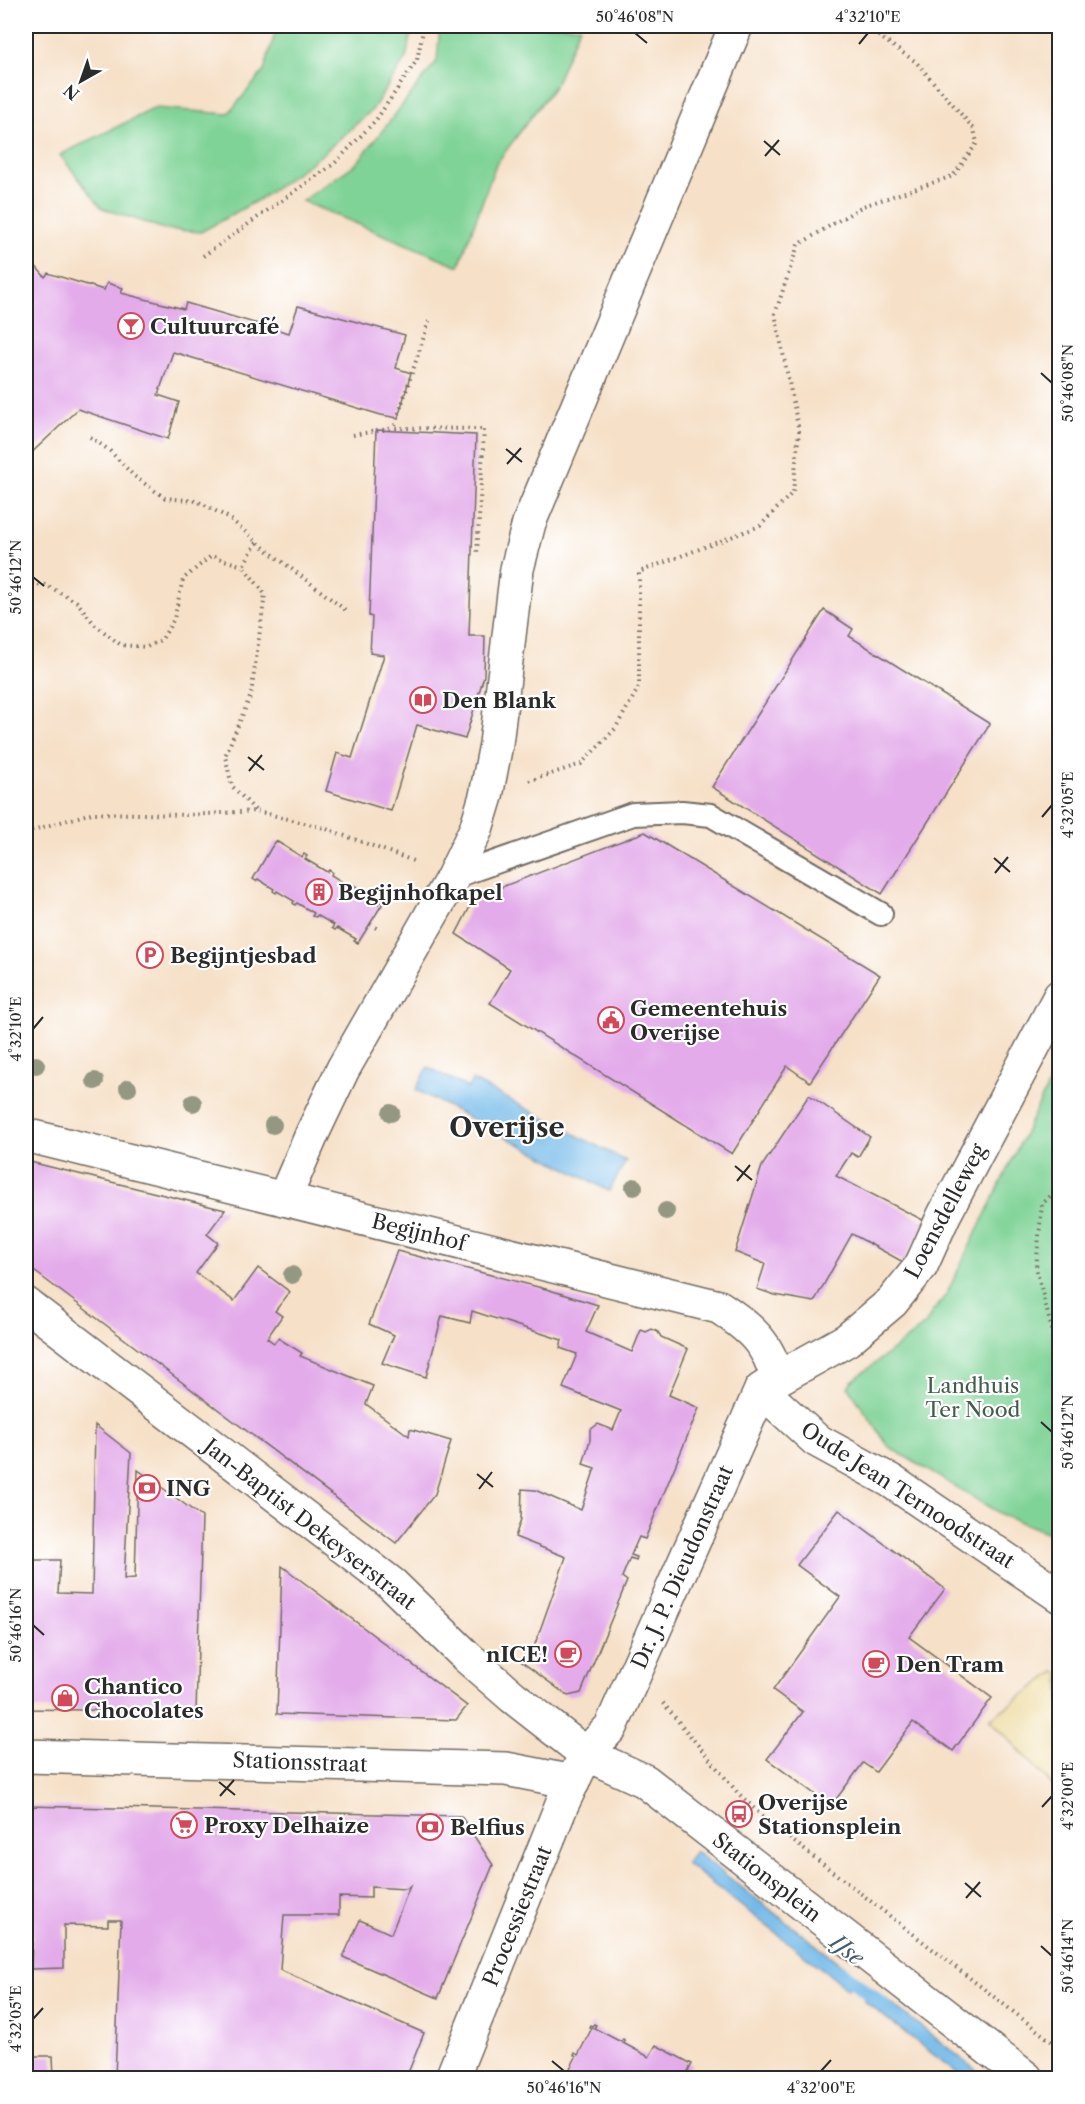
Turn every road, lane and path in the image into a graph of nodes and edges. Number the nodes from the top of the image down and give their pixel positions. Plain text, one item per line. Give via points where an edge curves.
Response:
1 (161, 26) edge
2 (191, 26) edge
3 (424, 26) edge
4 (736, 26) edge
5 (864, 26) edge
6 (203, 256) dead end
7 (429, 321) dead end
8 (394, 428) junction
9 (354, 435) dead end
10 (90, 436) dead end
11 (257, 542) junction
12 (477, 559) dead end
13 (243, 566) junction
14 (26, 583) edge
15 (348, 612) dead end
16 (486, 796) junction
17 (256, 811) junction
18 (26, 832) edge
19 (453, 876) junction
20 (881, 914) dead end
21 (1059, 996) edge
22 (26, 1135) edge
23 (1059, 1187) edge
24 (284, 1199) junction
25 (26, 1304) edge
26 (1052, 1330) dead end
27 (769, 1385) junction
28 (1059, 1596) edge
29 (639, 1664) junction
30 (26, 1756) edge
31 (579, 1768) junction
32 (1059, 2048) edge
33 (452, 2079) edge
34 (1026, 2079) edge

1 - 2 path
3 - 6 path via 417,60 376,120 335,163
4 - 16 street via 529,523 517,569
5 - 16 path via 916,62 974,129 977,142 953,177 863,206 798,245 775,314 800,431 793,492 760,526 639,572 639,687 615,729 581,764
7 - 8 path
8 - 9 path
8 - 12 path via 484,429
10 - 11 path via 165,498 197,501 230,518
11 - 13 path
11 - 15 path
13 - 14 path via 212,556 183,579 174,619 162,639 147,647 121,645 95,625 77,602 46,585
13 - 17 path via 265,594 251,694 225,756 232,786
16 - 19 street via 476,829
17 - 18 path via 189,815 92,813
17 - 19 path via 324,828
19 - 20 lane via 633,813 682,812 711,815
19 - 24 street via 343,1069
21 - 27 street, Loensdelleweg via 921,1266 892,1302 847,1340
22 - 24 street, Begijnhof
23 - 26 path via 1042,1204 1036,1268
24 - 27 street, Begijnhof via 719,1307 759,1338 773,1363
25 - 31 street, Jan-Baptist Dekeyserstraat via 392,1584 513,1697
27 - 28 street, Oude Jean Ternoodstraat via 816,1440 891,1481
27 - 29 street, Dr. J. P. Dieudonstraat
29 - 31 street, Dr. J. P. Dieudonstraat via 611,1727
29 - 32 path via 665,1706 737,1792 766,1820
30 - 31 street, Stationsstraat
31 - 33 street, Processiestraat
31 - 34 street, Stationsplein via 645,1781

